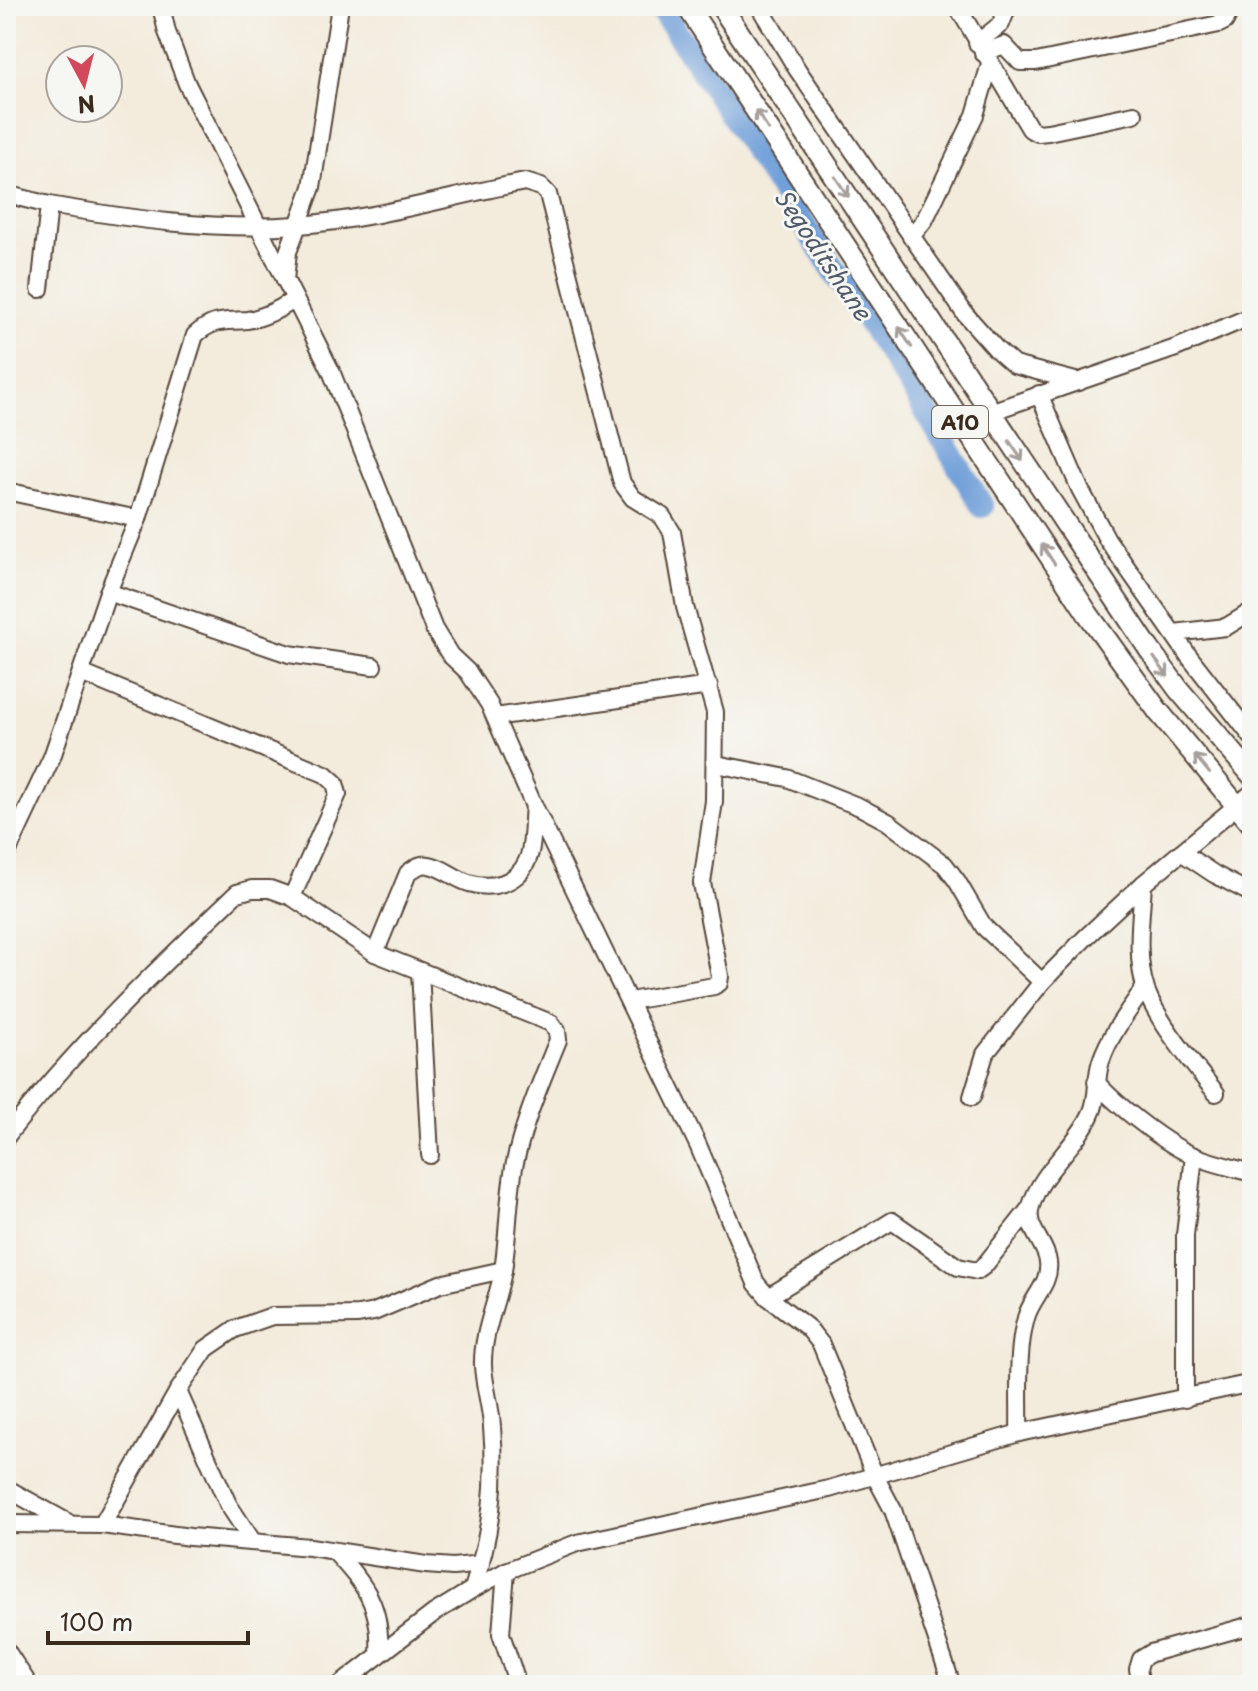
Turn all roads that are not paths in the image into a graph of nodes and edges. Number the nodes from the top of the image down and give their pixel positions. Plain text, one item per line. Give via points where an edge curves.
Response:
1 (161, 6) edge
2 (340, 6) edge
3 (687, 6) edge
4 (721, 6) edge
5 (759, 6) edge
6 (957, 6) edge
7 (1008, 6) edge
8 (1232, 6) edge
9 (983, 53) junction
10 (1134, 114) dead end
11 (6, 194) edge
12 (49, 205) junction
13 (299, 225) junction
14 (258, 227) junction
15 (911, 237) junction
16 (285, 281) junction
17 (40, 289) dead end
18 (294, 300) junction
19 (1250, 319) edge
20 (1079, 382) junction
21 (1039, 394) junction
22 (990, 412) junction
23 (964, 427) junction
24 (6, 491) edge
25 (1050, 501) junction
26 (1024, 518) junction
27 (138, 519) junction
28 (108, 592) junction
29 (1252, 611) edge
30 (1174, 633) junction
31 (373, 666) dead end
32 (81, 673) junction
33 (709, 686) junction
34 (495, 717) junction
35 (1252, 737) edge
36 (716, 764) junction
37 (1252, 775) edge
38 (1244, 800) edge
39 (534, 806) junction
40 (1252, 824) edge
41 (1181, 852) junction
42 (6, 855) edge
43 (1143, 884) junction
44 (1252, 894) edge
45 (292, 897) junction
46 (375, 953) junction
47 (420, 971) junction
48 (1042, 982) junction
49 (1145, 987) junction
50 (630, 1001) junction
51 (1096, 1082) junction
52 (1216, 1093) dead end
53 (972, 1097) dead end
54 (6, 1137) edge
55 (430, 1155) dead end
56 (1194, 1156) junction
57 (1252, 1173) edge
58 (1030, 1208) junction
59 (503, 1270) junction
60 (768, 1297) junction
61 (1252, 1383) edge
62 (178, 1391) junction
63 (1185, 1399) junction
64 (1019, 1433) junction
65 (875, 1476) junction
66 (6, 1488) edge
67 (6, 1524) edge
68 (72, 1525) junction
69 (102, 1525) junction
70 (253, 1542) junction
71 (334, 1551) junction
72 (481, 1564) junction
73 (506, 1571) junction
74 (473, 1589) junction
75 (1252, 1625) edge
76 (6, 1650) edge
77 (379, 1655) junction
78 (29, 1685) edge
79 (340, 1685) edge
80 (518, 1685) edge
81 (952, 1685) edge
82 (1141, 1685) edge

1 - 14 street via 187,84
2 - 13 street via 312,187
23 -> 3 main road, A10
4 -> 22 main road, A10
5 - 15 street
6 - 9 street
7 - 9 street
8 - 9 street via 1219,24 1036,62 1020,62 1004,45
9 - 10 street via 1030,129 1038,133
9 - 15 street via 975,115 932,206
11 - 12 street
12 - 14 street via 153,221
12 - 17 street
13 - 14 street
13 - 16 street via 288,252
13 - 33 street via 525,182 548,194 622,483 633,498 668,523
14 - 16 street
15 - 20 street via 965,314 1008,360
16 - 18 street
18 - 27 street via 264,316 206,325 195,335
18 - 34 street via 346,405 434,629
19 - 20 street
20 - 21 street
21 - 22 street
21 - 30 street via 1097,521
22 - 23 street
22 -> 25 main road, A10
23 - 26 main road, A10
24 - 27 street
25 - 26 main road
25 -> 37 main road, A10 via 1179,690
38 -> 26 main road, A10 via 1122,663
27 - 28 street
28 - 31 street via 289,654
28 - 32 street
29 - 30 street via 1226,627
30 - 35 street
32 - 42 street via 52,757
32 - 45 street via 325,774 335,783 338,794
33 - 34 street
33 - 36 street
34 - 39 street
36 - 48 street via 787,778 888,822 945,865 984,927
36 - 50 street via 702,883 719,983
38 - 40 main road, A10
38 - 41 street
39 - 46 street via 527,861 518,874 505,884 490,886 418,865 408,873
39 - 50 street
41 - 43 street
41 - 44 street
43 - 48 street
43 - 49 street via 1140,939
45 - 46 street
45 - 54 street via 270,889 237,893 84,1043
46 - 47 street
47 - 55 street
47 - 59 street via 551,1023 557,1031 514,1167
48 - 53 street via 985,1054
49 - 51 street via 1110,1041
49 - 52 street
50 - 60 street via 698,1145 743,1259
51 - 56 street via 1137,1119
51 - 58 street via 1091,1115
56 - 57 street
56 - 63 street via 1185,1235
58 - 60 street via 977,1271 958,1267 892,1221
58 - 64 street via 1030,1223 1048,1262 1021,1340
59 - 62 street via 440,1284 374,1312 253,1321 206,1349
59 - 72 street via 487,1325 483,1366 494,1497
60 - 65 street via 821,1344
61 - 63 street
62 - 69 street
62 - 70 street via 228,1504
63 - 64 street
64 - 65 street
65 - 73 street via 577,1543
65 - 81 street via 893,1510
66 - 68 street
67 - 68 street
68 - 69 street
69 - 70 street
70 - 71 street
71 - 72 street via 426,1565
71 - 77 street via 371,1597
72 - 74 street
73 - 74 street
73 - 80 street via 501,1634
74 - 77 street
75 - 82 street via 1151,1653 1141,1659
76 - 78 street
77 - 79 street

